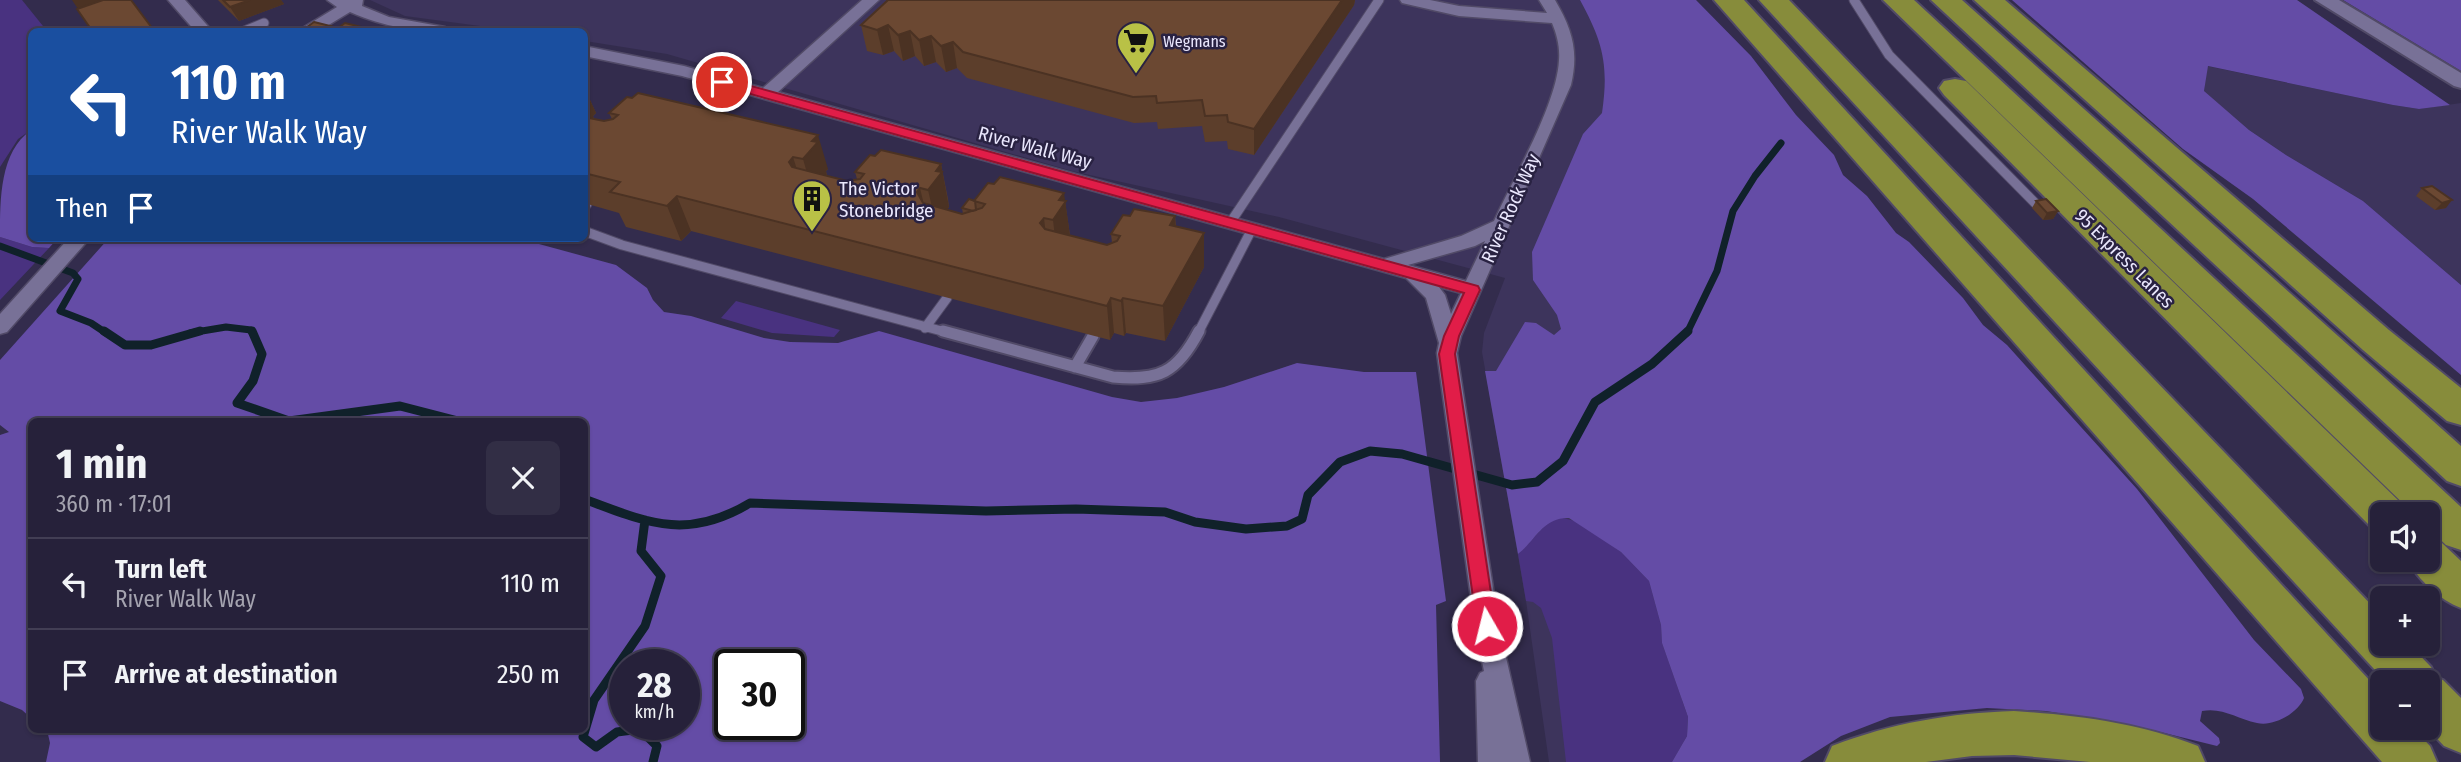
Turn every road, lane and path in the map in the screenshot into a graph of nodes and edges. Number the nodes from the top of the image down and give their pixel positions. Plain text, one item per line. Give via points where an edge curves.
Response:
1 (176, 0) edge
2 (1379, 0) edge
3 (1408, 0) edge
4 (1547, 0) edge
5 (1728, 0) edge
6 (1773, 0) edge
7 (1854, 0) edge
8 (1867, 0) edge
9 (1897, 0) edge
10 (1945, 0) edge
11 (1989, 0) edge
12 (2325, 0) edge
13 (865, 1) edge
14 (349, 2) edge
15 (1559, 19) junction
16 (264, 23) dead end
17 (201, 28) edge
18 (252, 28) edge
19 (310, 28) edge
20 (423, 28) edge
21 (588, 52) edge
22 (2461, 82) edge
23 (766, 94) junction
24 (2035, 203) edge
25 (1230, 223) junction
26 (1502, 225) junction
27 (1252, 229) junction
28 (588, 232) edge
29 (76, 242) edge
30 (1385, 265) junction
31 (1412, 273) junction
32 (1473, 290) junction
33 (947, 298) dead end
34 (0, 327) edge
35 (925, 328) junction
36 (1093, 336) dead end
37 (1448, 348) junction
38 (1075, 367) junction
39 (2461, 410) edge
40 (2461, 470) edge
41 (2373, 502) edge
42 (2461, 533) edge
43 (2440, 569) edge
44 (2461, 589) edge
45 (1487, 626) junction
46 (2404, 670) edge
47 (2440, 709) edge
48 (2370, 715) edge
49 (2461, 731) edge
50 (2393, 740) edge
51 (1491, 762) edge
52 (1517, 762) edge
53 (1849, 762) edge
54 (2181, 762) edge
55 (2413, 762) edge

1 - 17 street
2 - 25 lane
3 - 15 street via 1459,11
4 - 15 street, River Rock Way
5 - 48 highway
6 - 46 highway
7 - 24 lane via 1889,55
8 - 41 highway, 95 Express Lanes
9 - 42 highway
10 - 40 highway
11 - 39 highway
12 - 22 street
13 - 23 street
14 - 19 street
14 - 20 street via 385,21
15 - 26 street, River Rock Way via 1569,67
16 - 18 lane
21 - 23 street, River Walk Way
23 - 25 street, River Walk Way
25 - 27 street, River Walk Way
26 - 30 street via 1468,241
26 - 32 street, River Rock Way
27 - 30 street, River Walk Way
27 - 38 lane via 1180,363 1135,379
28 - 35 lane
29 - 34 street
30 - 31 street, River Walk Way
31 - 32 street, River Walk Way
31 - 37 street via 1435,295
32 - 37 street, River Rock Way
33 - 35 lane
35 - 38 lane
36 - 38 lane
37 - 45 street
43 - 44 highway
45 - 51 street
45 - 52 street
47 - 49 highway
50 - 55 highway
53 - 54 highway via 1935,737 1981,733 2110,743

